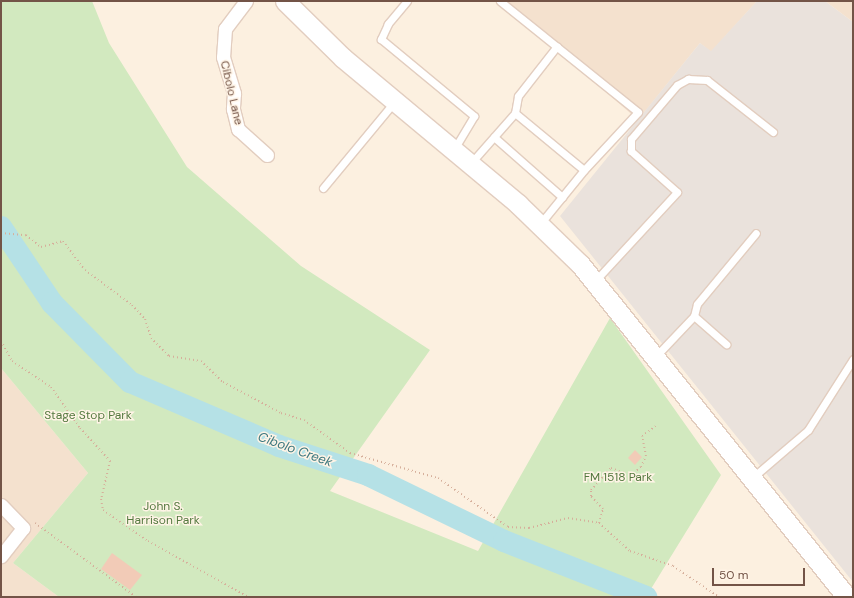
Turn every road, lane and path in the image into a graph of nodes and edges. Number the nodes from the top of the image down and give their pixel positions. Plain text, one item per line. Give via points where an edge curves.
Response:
1 (246, 1) edge
2 (285, 1) edge
3 (407, 1) edge
4 (500, 1) edge
5 (557, 46) junction
6 (395, 101) junction
7 (516, 112) junction
8 (772, 132) dead end
9 (494, 137) junction
10 (453, 150) junction
11 (267, 155) dead end
12 (470, 164) junction
13 (584, 170) junction
14 (323, 188) dead end
15 (562, 197) junction
16 (540, 224) junction
17 (1, 233) edge
18 (756, 233) dead end
19 (594, 281) junction
20 (694, 316) junction
21 (1, 341) edge
22 (726, 344) dead end
23 (656, 356) junction
24 (853, 359) edge
25 (656, 426) dead end
26 (752, 478) junction
27 (1, 505) edge
28 (599, 523) junction
29 (23, 528) junction
30 (1, 556) edge
31 (136, 597) edge
32 (248, 597) edge
33 (719, 597) edge
34 (847, 597) edge

1 - 11 street, Cibolo Lane via 225,30 223,57 234,93 233,109 238,129
2 - 6 main road via 308,27
3 - 10 lane via 388,24 381,39 474,116
4 - 5 lane
5 - 7 lane via 518,96
5 - 13 lane via 638,112
6 - 10 main road
6 - 14 lane
7 - 9 lane
7 - 13 lane
8 - 19 lane via 707,80 688,79 677,85 631,139 631,150 677,192
9 - 12 lane
9 - 15 lane
10 - 12 main road
12 - 16 main road
13 - 15 lane
15 - 16 lane
16 - 19 main road
17 - 28 path via 26,235 41,247 63,241 85,270 132,305 145,319 151,338 169,356 201,361 223,382 281,413 304,420 350,453 438,478 508,527 529,528 568,518
18 - 20 lane via 697,304
19 - 23 main road
20 - 22 lane
20 - 23 lane
21 - 32 path via 12,361 51,388 80,428 110,461 101,499 103,510
23 - 26 main road
24 - 26 lane via 808,430
25 - 28 path via 642,436 646,456 641,468 634,473 624,474 611,468 591,490 591,496 603,509
26 - 34 main road
27 - 29 street
28 - 33 path via 630,551 673,566
29 - 30 street
29 - 31 path via 35,523 56,542

